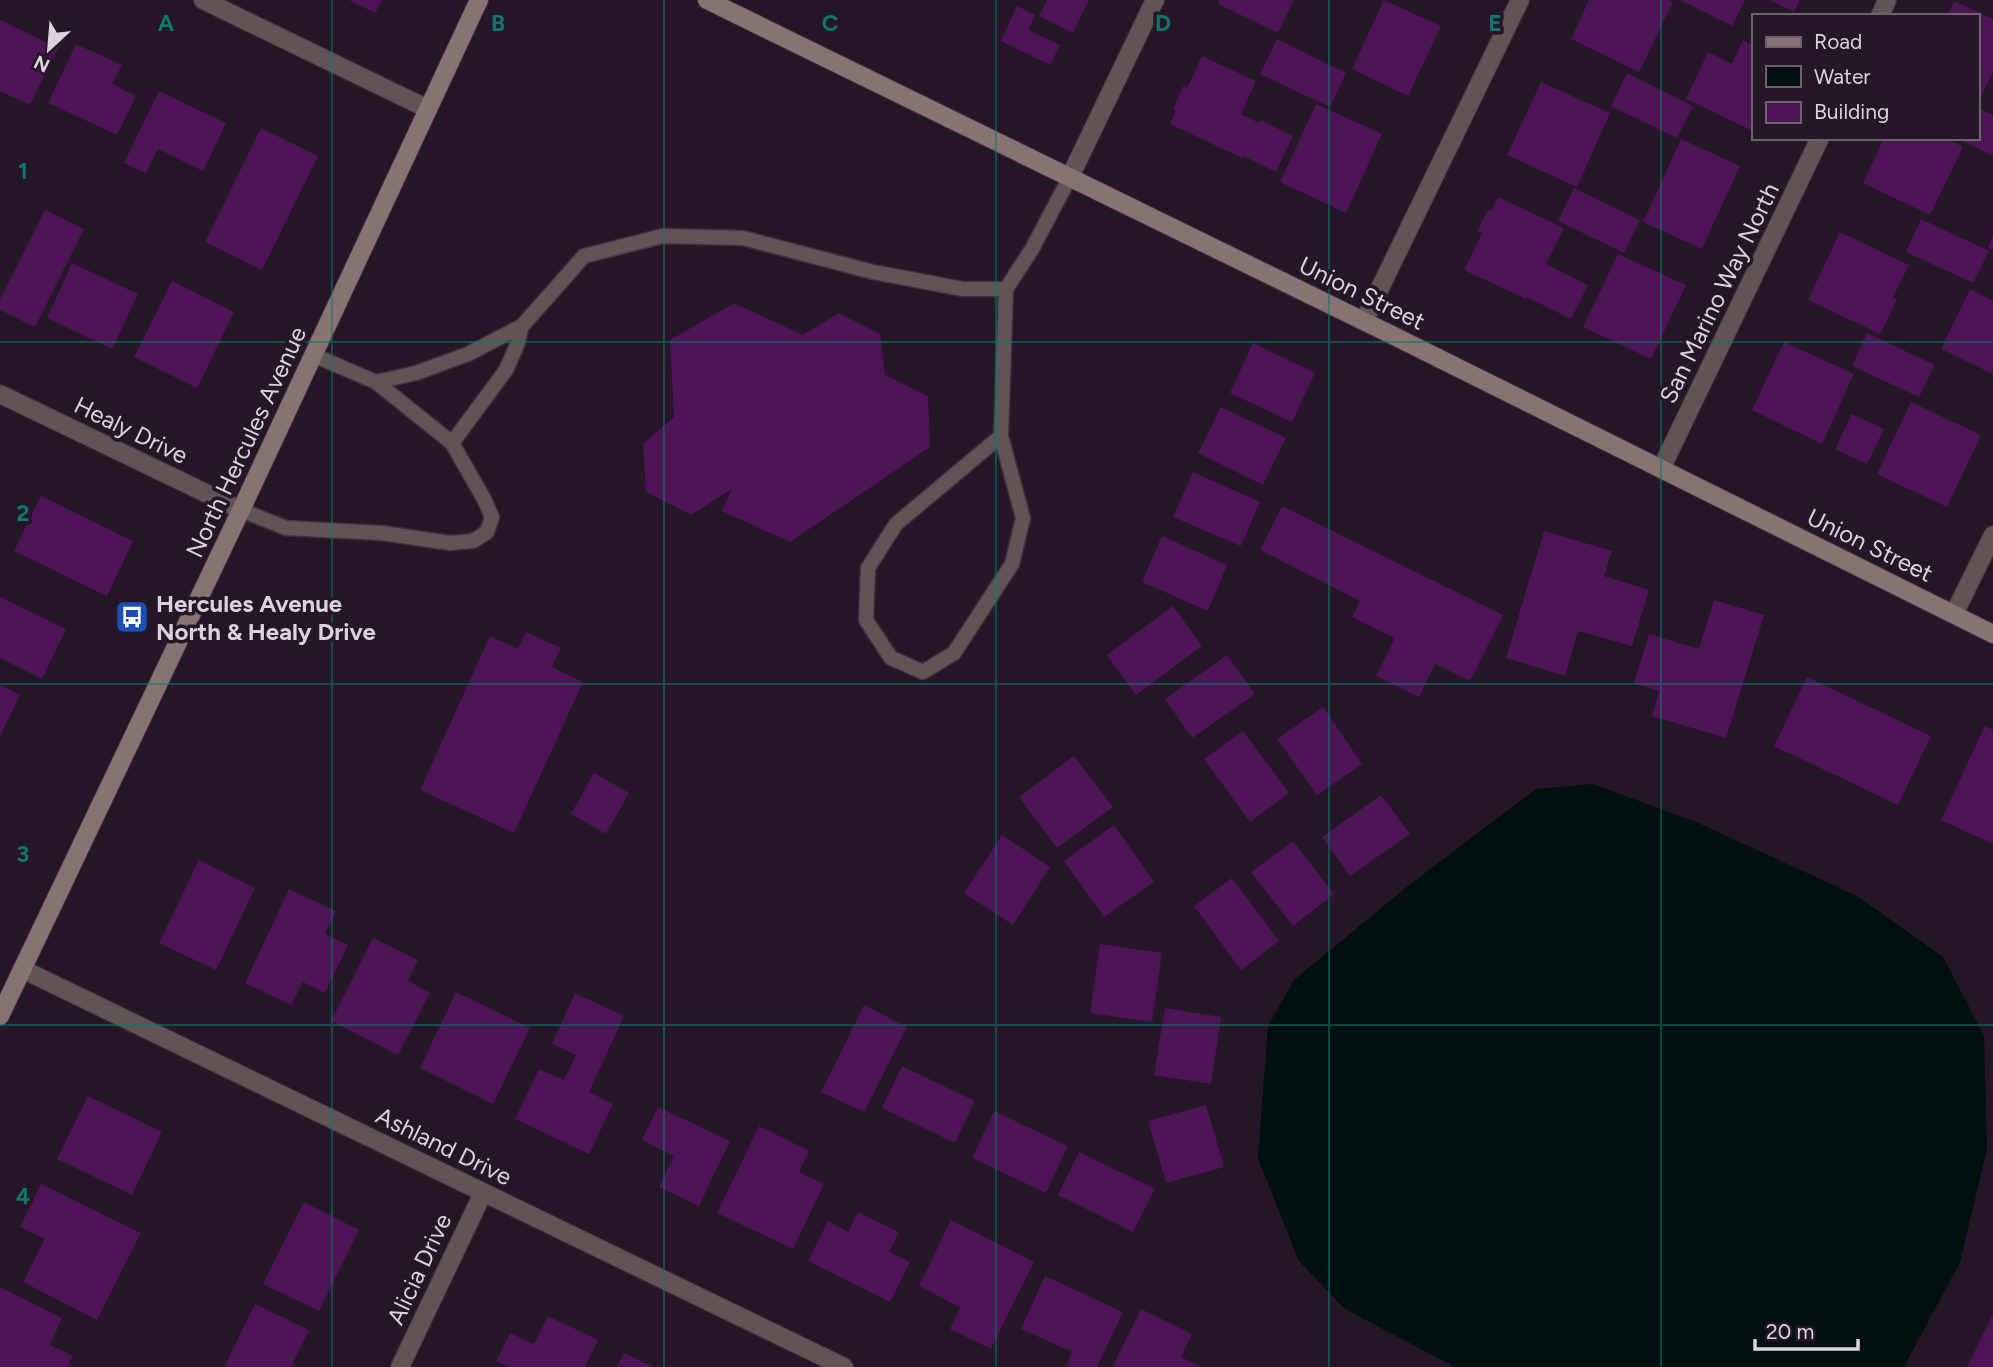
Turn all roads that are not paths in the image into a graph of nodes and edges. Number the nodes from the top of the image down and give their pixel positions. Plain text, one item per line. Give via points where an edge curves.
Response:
1 (203, 0) edge
2 (479, 0) edge
3 (707, 0) edge
4 (1155, 0) edge
5 (1520, 0) edge
6 (428, 109) junction
7 (1820, 140) edge
8 (1070, 177) junction
9 (1006, 289) junction
10 (1364, 321) junction
11 (522, 326) junction
12 (313, 355) junction
13 (376, 382) junction
14 (0, 394) edge
15 (1001, 436) junction
16 (452, 443) junction
17 (1661, 469) junction
18 (241, 510) junction
19 (1993, 535) edge
20 (1954, 614) junction
21 (1993, 634) edge
22 (22, 968) junction
23 (0, 1016) edge
24 (483, 1192) junction
25 (400, 1367) edge
26 (844, 1367) edge

1 - 6 street
2 - 6 street, North Hercules Avenue
3 - 8 street, Union Street
4 - 8 street
5 - 10 street
6 - 12 street, North Hercules Avenue
7 - 17 street, San Marino Way North
8 - 9 lane
8 - 10 street, Union Street
9 - 11 lane via 963,289 873,272 743,238 663,236 584,256
9 - 15 lane
10 - 17 street, Union Street
11 - 13 lane via 468,354
11 - 16 lane via 506,370
12 - 13 lane
12 - 18 street, North Hercules Avenue
13 - 16 lane
14 - 18 street, Healy Drive
15 - 15 lane via 896,524 867,568 866,620 891,658 923,672 954,653 1012,564 1023,518
16 - 18 lane via 492,517 487,532 472,541 450,543 382,533 286,528
17 - 20 street, Union Street
18 - 22 street, North Hercules Avenue
19 - 20 street
20 - 21 street, Union Street
22 - 23 street, North Hercules Avenue
22 - 24 street, Ashland Drive
24 - 25 street, Alicia Drive
24 - 26 street, Ashland Drive

